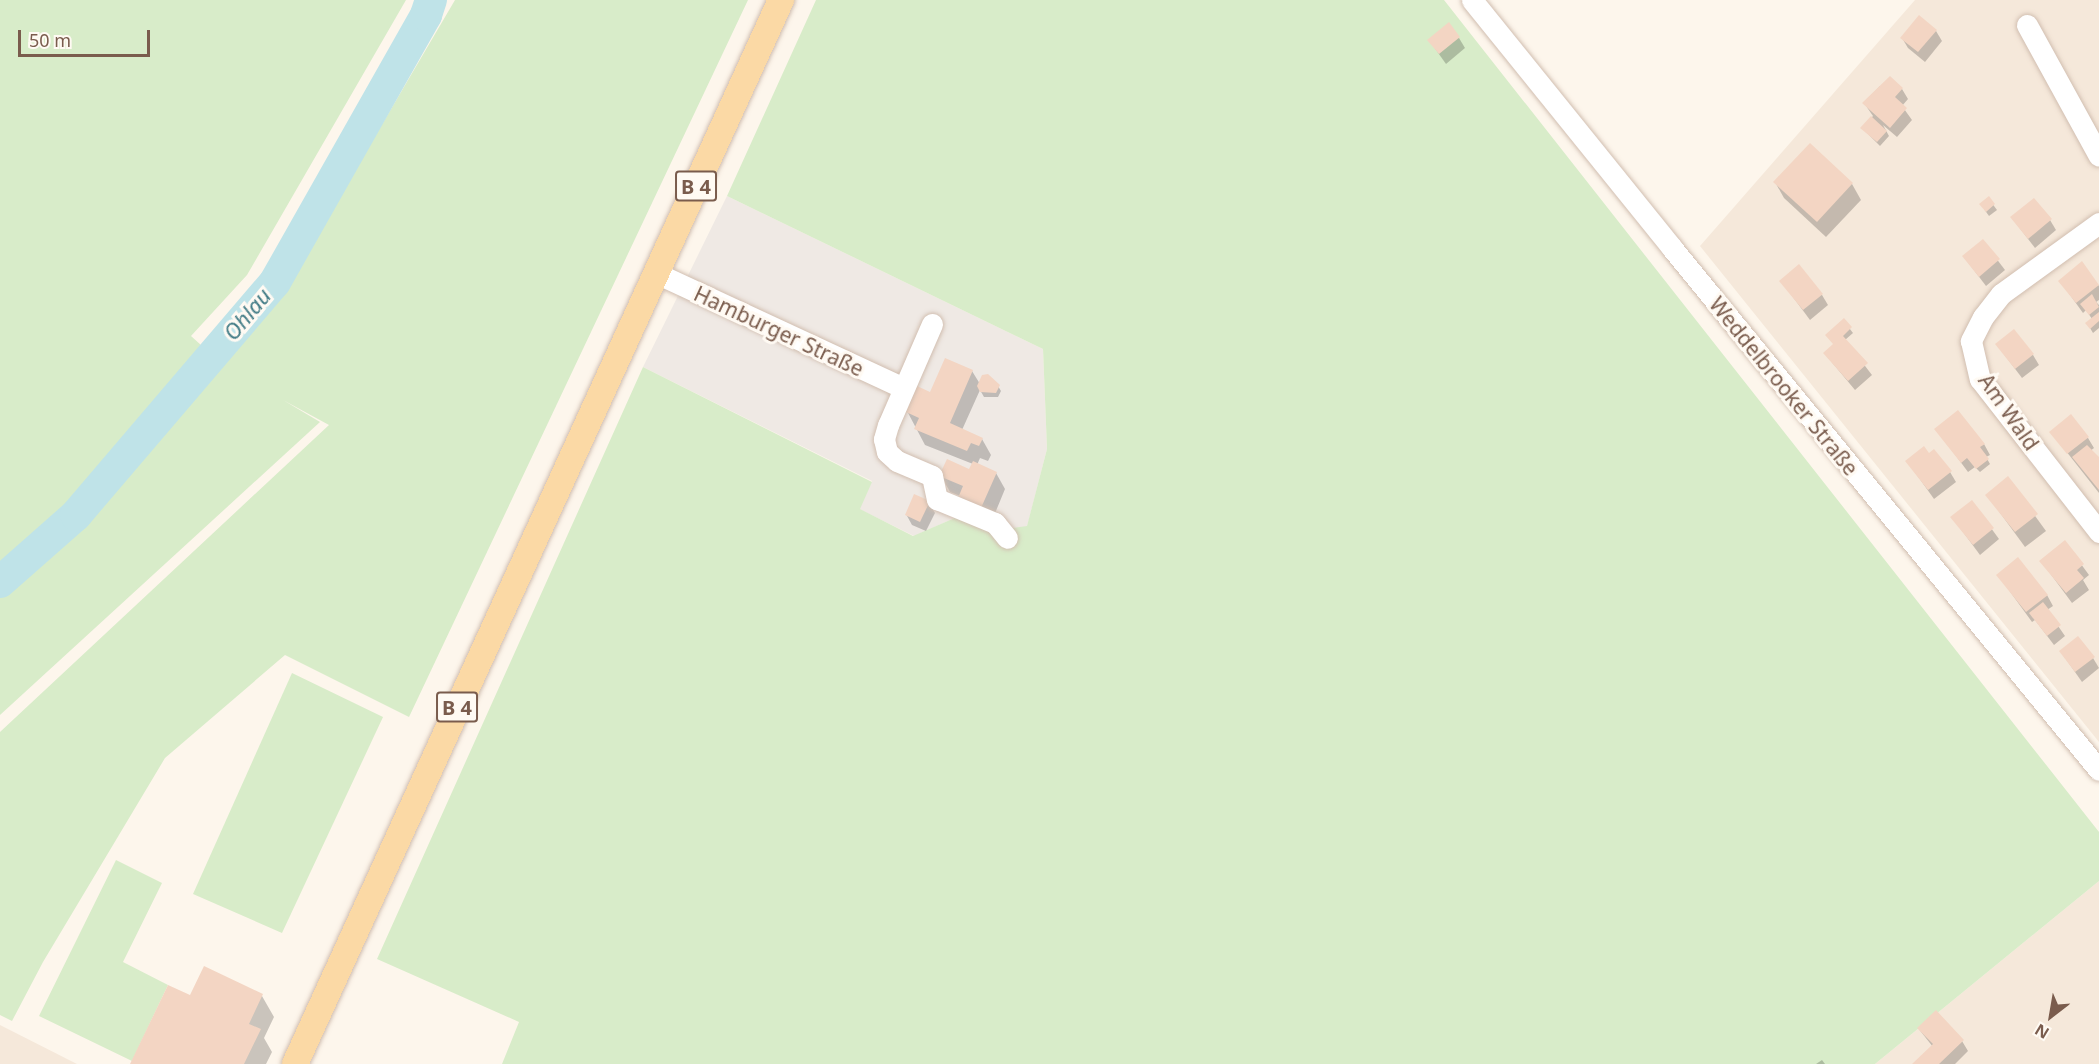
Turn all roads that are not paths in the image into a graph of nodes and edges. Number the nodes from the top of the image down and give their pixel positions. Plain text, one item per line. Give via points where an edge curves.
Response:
1 (781, 0) edge
2 (1472, 0) edge
3 (2027, 26) dead end
4 (2099, 156) edge
5 (2099, 223) edge
6 (656, 273) junction
7 (932, 324) dead end
8 (904, 388) junction
9 (2099, 532) edge
10 (1007, 538) dead end
11 (2099, 770) edge
12 (295, 1064) edge

1 - 6 main road, B 4
2 - 11 street, Weddelbrooker Straße
3 - 4 street
5 - 9 street, Am Wald via 2001,294 1983,316 1971,341 1980,379
6 - 8 street, Hamburger Straße
6 - 12 main road, B 4
7 - 8 street
8 - 10 street via 884,439 887,452 897,462 932,476 937,499 995,523

